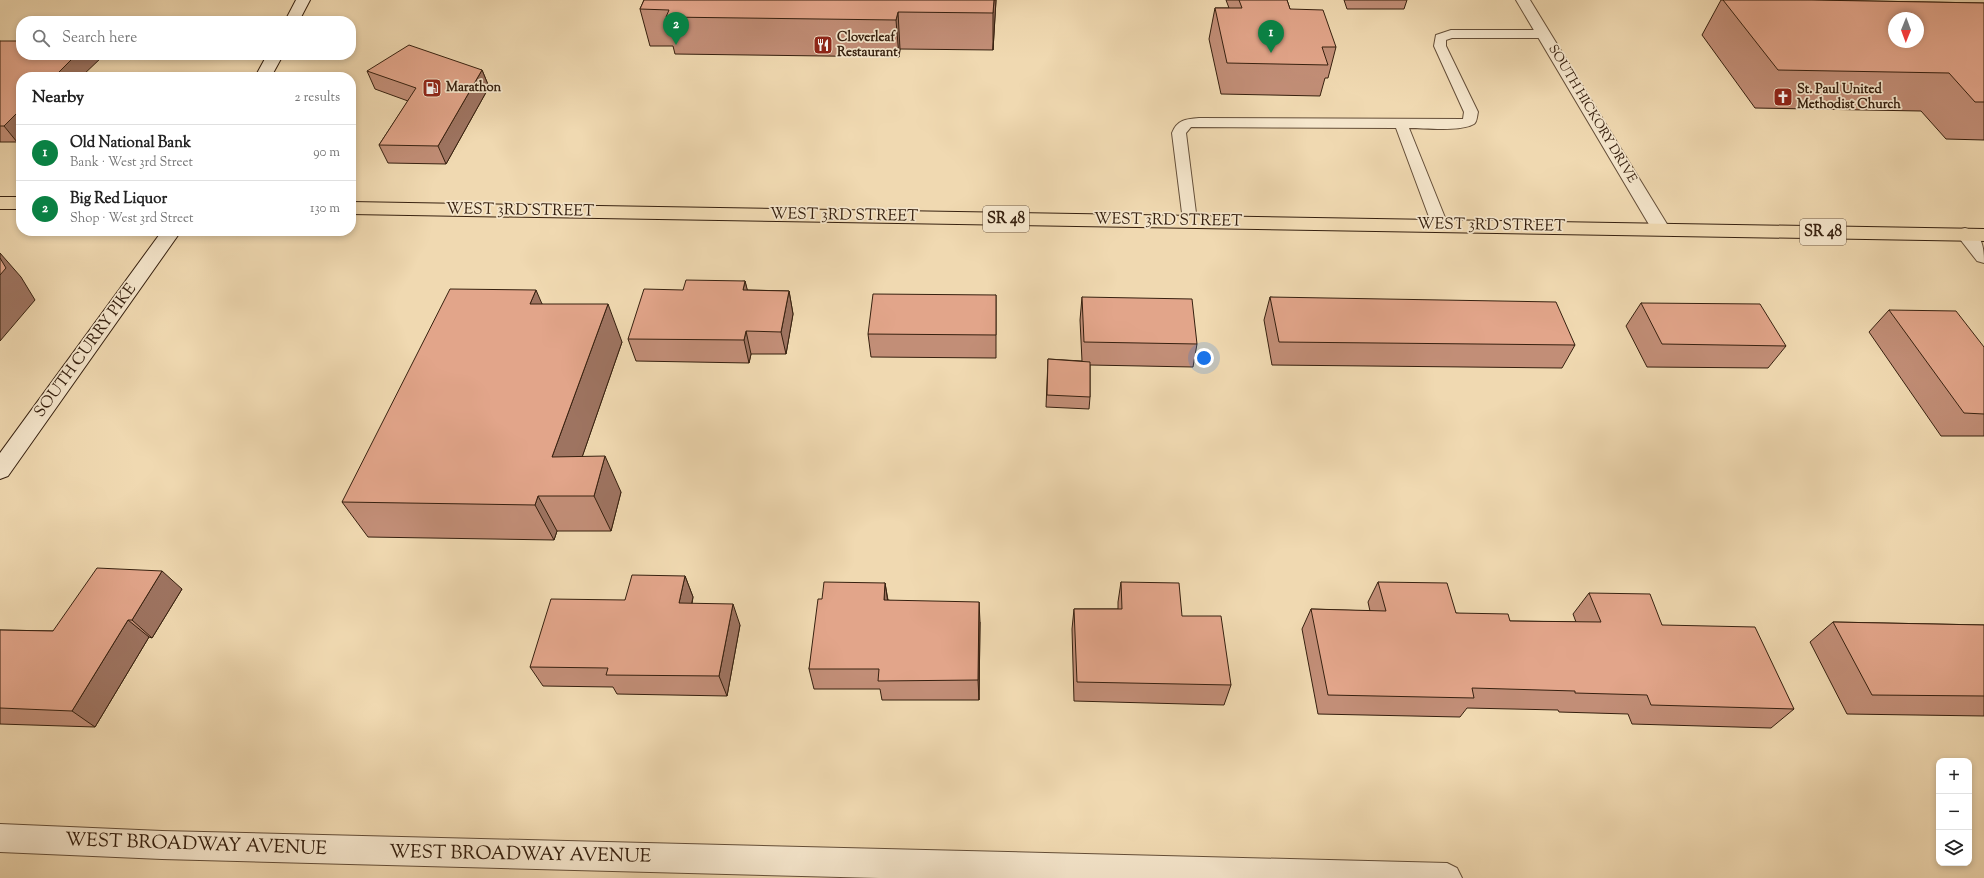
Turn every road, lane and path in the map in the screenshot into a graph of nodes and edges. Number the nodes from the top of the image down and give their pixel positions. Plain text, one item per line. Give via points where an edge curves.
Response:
1 (303, 0) edge
2 (1524, 0) edge
3 (295, 16) edge
4 (1544, 34) junction
5 (272, 60) edge
6 (266, 72) edge
7 (1401, 124) junction
8 (0, 203) edge
9 (16, 203) edge
10 (356, 208) edge
11 (1190, 221) junction
12 (1440, 225) junction
13 (1661, 229) junction
14 (1965, 234) junction
15 (1984, 234) edge
16 (168, 236) edge
17 (1984, 257) edge
18 (0, 470) edge
19 (0, 838) edge
20 (1447, 878) edge

1 - 3 street
2 - 4 street, SOUTH HICKORY DRIVE
4 - 7 lane via 1451,34 1440,38 1440,46 1471,112 1469,121 1459,124
4 - 13 street, SOUTH HICKORY DRIVE
5 - 6 street
7 - 11 lane via 1187,123 1180,128 1179,134
7 - 12 lane
8 - 9 main road
10 - 11 main road, WEST 3RD STREET / SR 48
11 - 12 main road, WEST 3RD STREET / SR 48
12 - 13 main road, WEST 3RD STREET / SR 48
13 - 14 main road, WEST 3RD STREET / SR 48
14 - 15 main road, WEST 3RD STREET / SR 48
14 - 17 street
16 - 18 street, SOUTH CURRY PIKE
19 - 20 street, WEST BROADWAY AVENUE via 162,846

